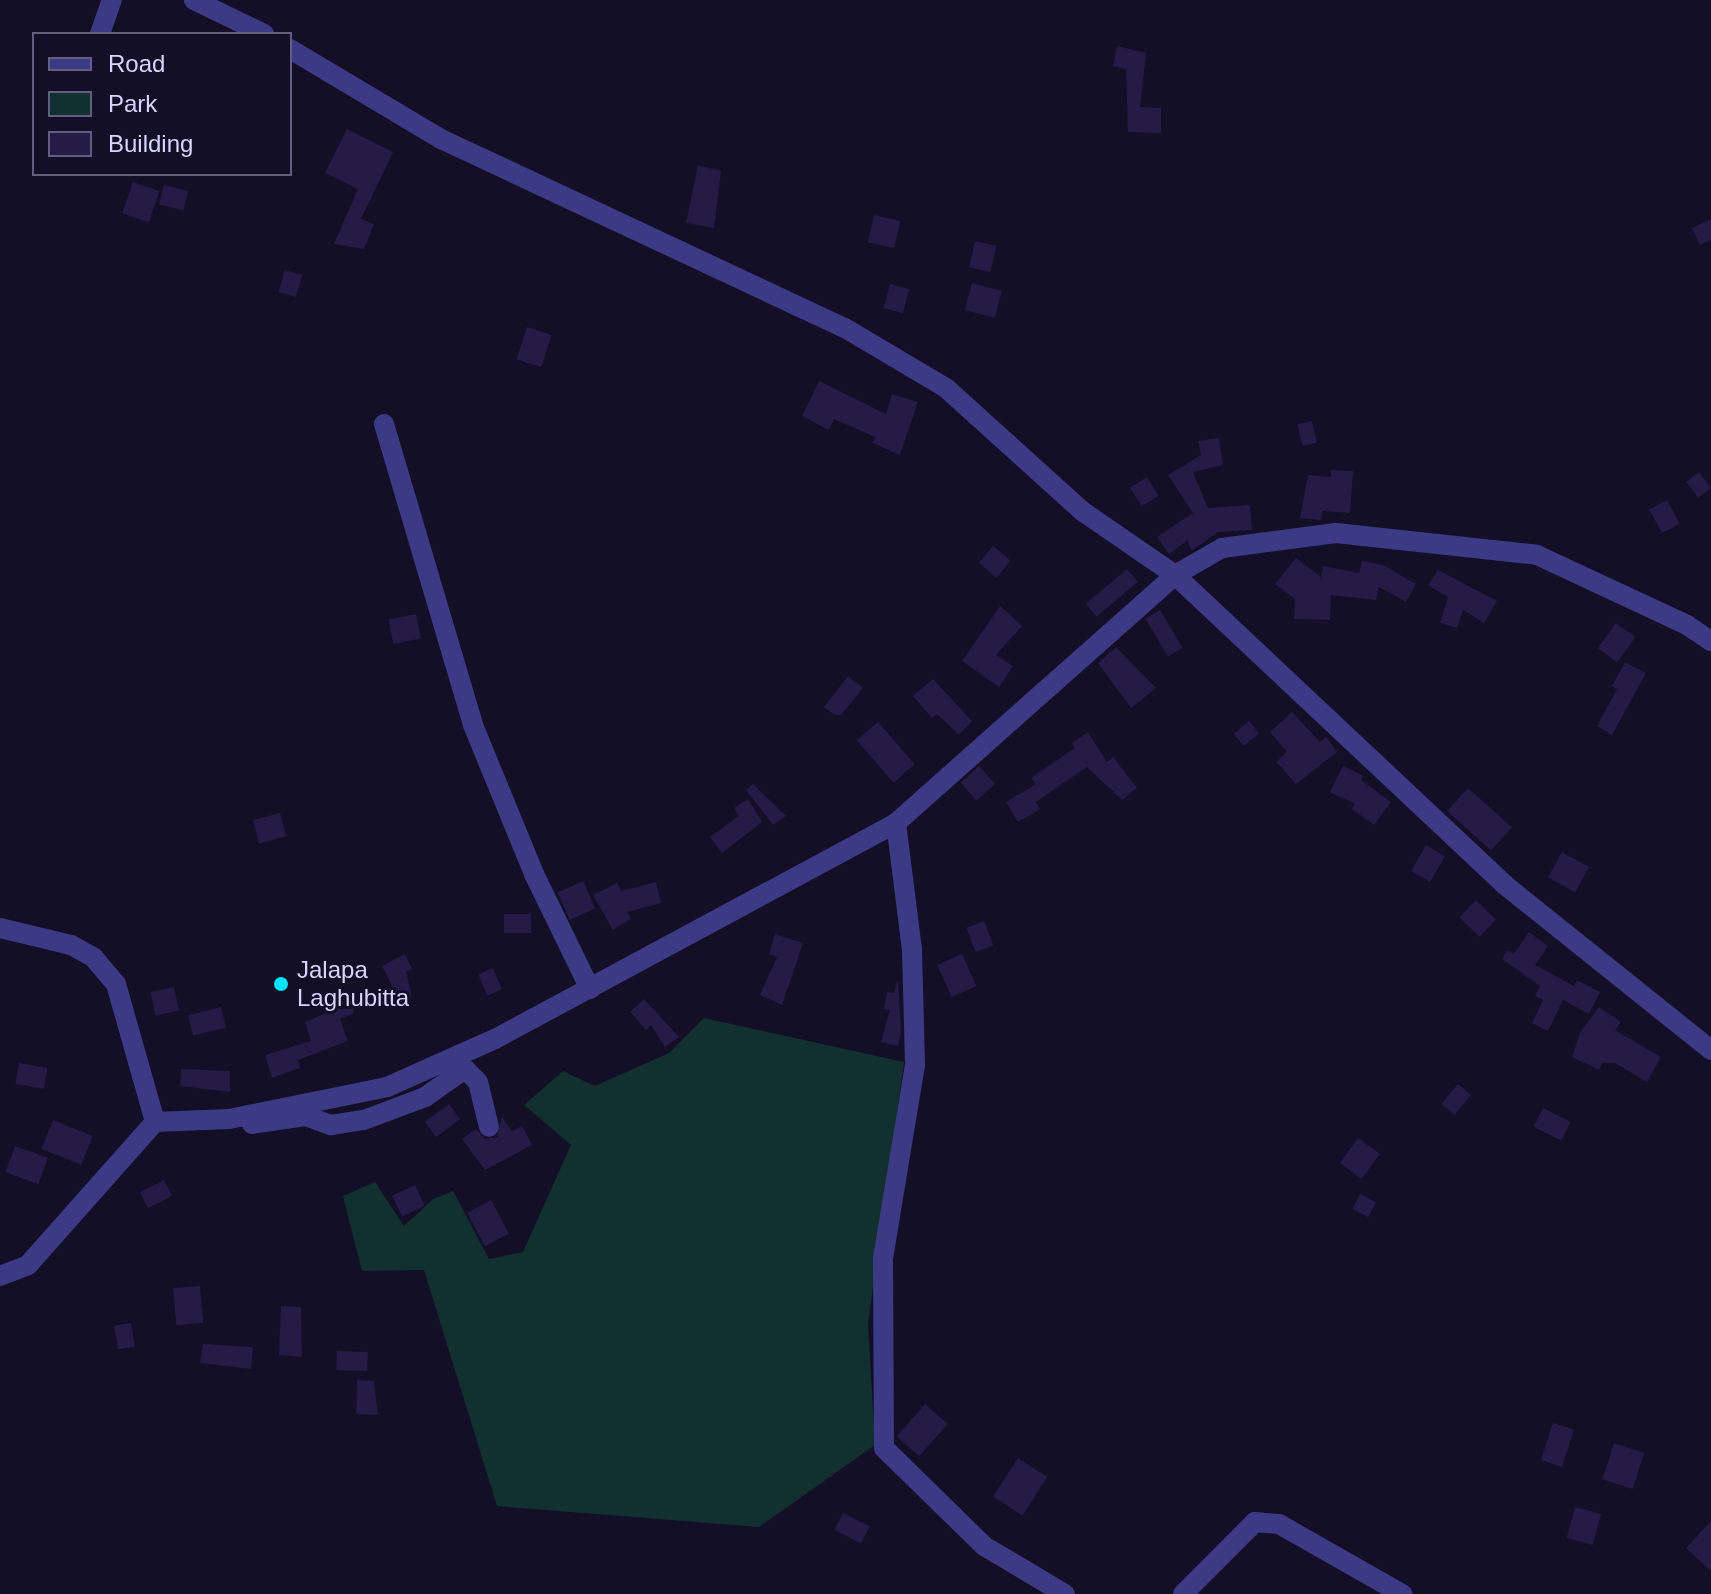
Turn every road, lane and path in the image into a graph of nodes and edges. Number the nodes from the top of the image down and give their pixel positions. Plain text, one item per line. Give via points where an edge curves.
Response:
1 (112, 0) edge
2 (194, 0) edge
3 (101, 32) edge
4 (260, 32) edge
5 (292, 50) edge
6 (384, 424) dead end
7 (1175, 575) junction
8 (1711, 641) edge
9 (896, 823) junction
10 (0, 928) edge
11 (590, 989) junction
12 (1711, 1050) edge
13 (229, 1119) junction
14 (155, 1122) junction
15 (489, 1127) dead end
16 (0, 1276) edge
17 (1065, 1594) edge
18 (1183, 1594) edge
19 (1402, 1594) edge

1 - 3 street
2 - 4 street
5 - 7 street via 441,139 845,328 908,365 946,388 1082,511
6 - 11 street via 473,725 534,874
7 - 8 street via 1222,548 1336,533 1537,555
7 - 9 street
7 - 12 street via 1505,885
9 - 11 street
9 - 17 street via 912,949 915,1065 883,1258 884,1448 984,1546
10 - 14 street via 71,945 94,958 116,984
11 - 13 street via 387,1087
13 - 14 street
13 - 15 street via 260,1126 306,1116 331,1125 364,1120 425,1097 465,1069 478,1082
14 - 16 street via 28,1265
18 - 19 street via 1255,1522 1279,1524

